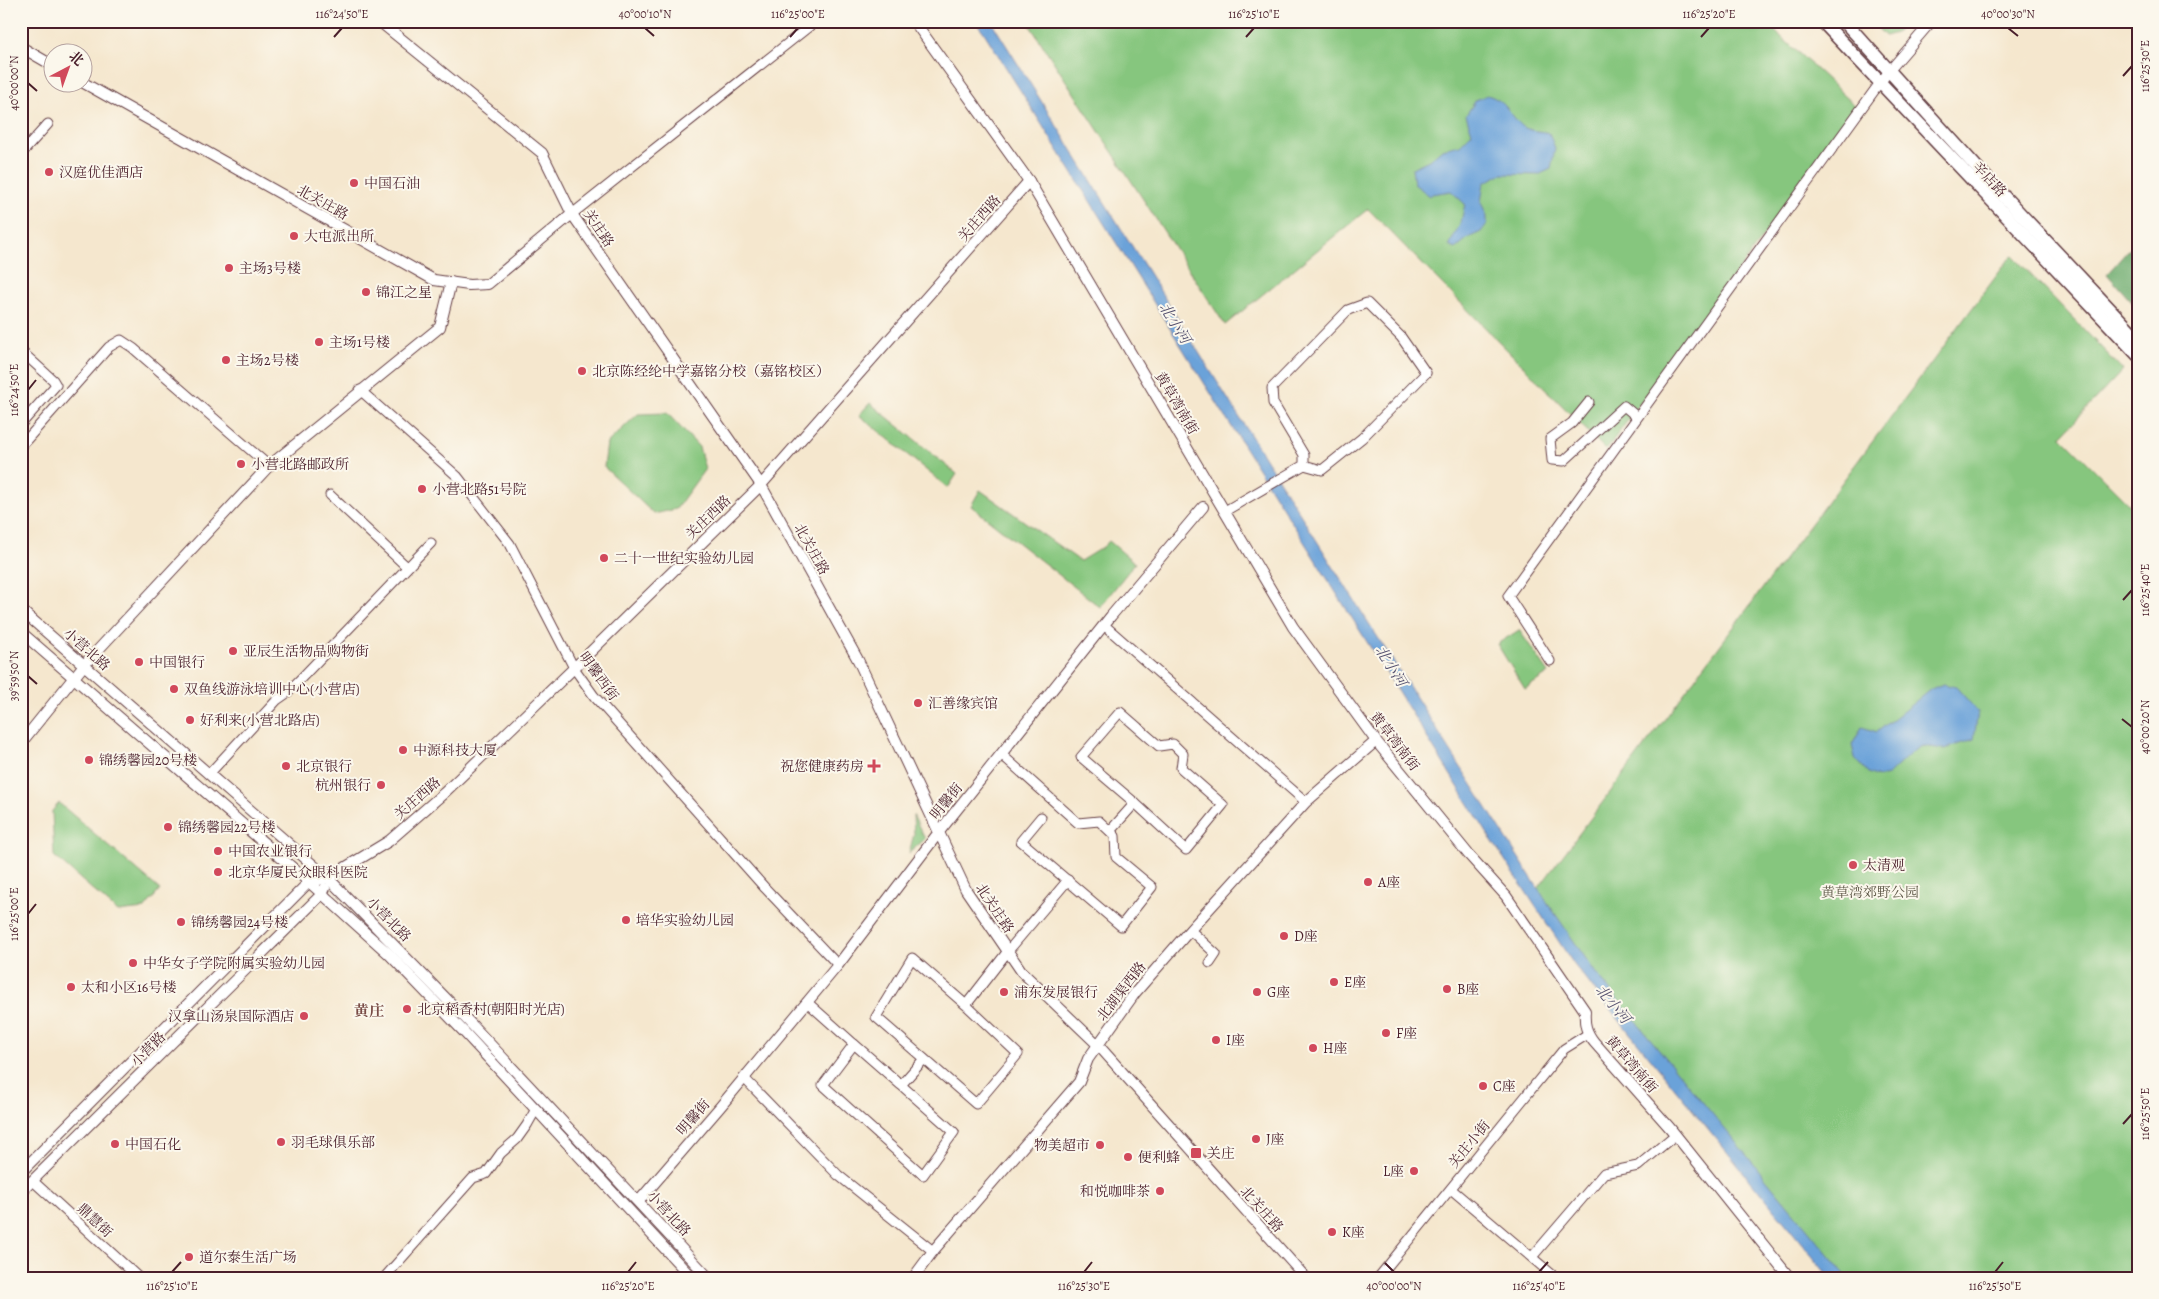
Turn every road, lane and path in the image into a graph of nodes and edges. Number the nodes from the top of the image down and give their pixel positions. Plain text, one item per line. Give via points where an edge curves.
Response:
1 (379, 21) edge
2 (816, 21) edge
3 (914, 21) edge
4 (1822, 21) edge
5 (1844, 21) edge
6 (1932, 21) edge
7 (21, 47) edge
8 (42, 59) edge
9 (1889, 71) junction
10 (1880, 83) junction
11 (92, 88) edge
12 (48, 124) dead end
13 (21, 154) edge
14 (1029, 182) junction
15 (572, 214) junction
16 (451, 282) junction
17 (2138, 339) edge
18 (21, 351) edge
19 (2138, 355) edge
20 (360, 390) junction
21 (1589, 402) dead end
22 (1638, 417) junction
23 (21, 424) edge
24 (21, 446) edge
25 (1304, 465) junction
26 (269, 466) junction
27 (761, 485) junction
28 (330, 495) dead end
29 (1203, 508) dead end
30 (1225, 511) junction
31 (431, 543) dead end
32 (407, 568) junction
33 (21, 610) edge
34 (1104, 625) junction
35 (21, 632) edge
36 (1550, 661) dead end
37 (84, 666) junction
38 (574, 668) junction
39 (75, 678) junction
40 (1376, 741) junction
41 (21, 742) edge
42 (1000, 754) junction
43 (209, 774) junction
44 (1306, 802) junction
45 (1135, 803) junction
46 (1041, 817) dead end
47 (1110, 831) junction
48 (938, 832) junction
49 (328, 878) junction
50 (1068, 880) junction
51 (309, 882) junction
52 (322, 894) junction
53 (1190, 930) junction
54 (1008, 951) junction
55 (1210, 963) dead end
56 (838, 965) junction
57 (807, 1002) junction
58 (966, 1005) junction
59 (1588, 1034) junction
60 (854, 1044) junction
61 (1098, 1045) junction
62 (924, 1059) junction
63 (744, 1078) junction
64 (902, 1085) junction
65 (536, 1109) junction
66 (1675, 1135) junction
67 (21, 1172) edge
68 (33, 1181) junction
69 (1451, 1188) junction
70 (21, 1192) edge
71 (639, 1201) junction
72 (933, 1251) junction
73 (1532, 1257) junction
74 (139, 1278) edge
75 (384, 1278) edge
76 (692, 1278) edge
77 (709, 1278) edge
78 (913, 1278) edge
79 (1306, 1278) edge
80 (1378, 1278) edge
81 (1556, 1278) edge
82 (1790, 1278) edge

1 - 15 street, 关庄路 via 542,153
2 - 15 street
3 - 14 street, 黄草湾南街
4 - 10 main road, 辛店路
5 - 9 main road, 辛店路
6 - 9 street
7 - 8 street
9 - 10 street
9 - 17 main road, 辛店路
10 - 19 main road, 辛店路
10 - 22 street
11 - 16 street, 北关庄路 via 434,280
12 - 13 street
14 - 27 street, 关庄西路
14 - 30 street, 黄草湾南街
15 - 16 street, 北关庄路 via 488,284
15 - 27 street, 关庄路
16 - 20 street via 440,327
18 - 23 street via 56,385
20 - 26 street
20 - 38 street, 明馨西街 via 457,476 510,544
21 - 22 street via 1572,424 1550,439 1552,460 1564,462 1624,406
22 - 36 street via 1508,596
24 - 26 street via 109,347 121,340
25 - 25 street via 1304,455 1273,403 1272,388 1348,310 1367,303 1401,337 1426,373 1362,438 1322,470
25 - 30 street
26 - 37 street
27 - 38 street, 关庄西路
27 - 48 street, 北关庄路 via 858,660
28 - 32 street
29 - 34 street, 明馨街
30 - 40 street, 黄草湾南街 via 1293,627
31 - 32 street
32 - 43 street
33 - 37 street, 小营北路
34 - 42 street, 明馨街
34 - 44 street
35 - 39 street, 小营北路
37 - 39 street
37 - 43 street, 小营北路
38 - 49 street, 关庄西路 via 444,793 389,841
38 - 56 street, 明馨西街 via 594,696
39 - 41 street
39 - 51 street, 小营北路
40 - 44 street, 北湖渠西路
40 - 59 street, 黄草湾南街 via 1506,896 1585,1011 1584,1023
42 - 47 street via 1078,824 1099,821
42 - 48 street, 明馨街
43 - 49 street, 小营北路
44 - 53 street, 北湖渠西路
45 - 45 street via 1186,850 1223,805 1181,768 1183,754 1172,744 1159,746 1120,712 1081,758
45 - 47 street
46 - 50 street via 1021,841
47 - 50 street via 1115,836 1116,857 1152,887 1121,926
48 - 54 street, 北关庄路 via 966,890
48 - 56 street, 明馨街
49 - 51 street, 关庄西路
49 - 52 street, 小营路
49 - 71 street, 小营北路
50 - 54 street
51 - 52 street, 小营北路
51 - 67 street, 小营路
52 - 65 street, 小营北路 via 389,954
52 - 68 street, 小营路
53 - 55 street via 1216,954
53 - 61 street, 北湖渠西路 via 1135,993
54 - 58 street
54 - 61 street, 北关庄路 via 1022,972
56 - 57 street, 明馨街
57 - 60 street
57 - 63 street, 明馨街
58 - 62 street via 912,958 876,1018
58 - 62 street via 1018,1054 976,1104
59 - 66 street, 黄草湾南街
59 - 69 street, 关庄小街 via 1564,1048
60 - 64 street
60 - 64 street via 823,1086 923,1175 954,1132
61 - 72 street, 北湖渠西路 via 1088,1059 1079,1082
61 - 79 street, 北关庄路
62 - 64 street
63 - 71 street, 明馨街
63 - 72 street via 838,1175
65 - 75 street via 522,1132 486,1174 473,1178
65 - 76 street, 小营北路
66 - 73 street via 1638,1166 1604,1173
66 - 82 street, 黄草湾南街
68 - 70 street, 小营路
68 - 74 street, 鼎慧街
69 - 73 street
69 - 80 street, 关庄小街
71 - 77 street, 小营北路
72 - 78 street, 北湖渠西路
73 - 81 street

